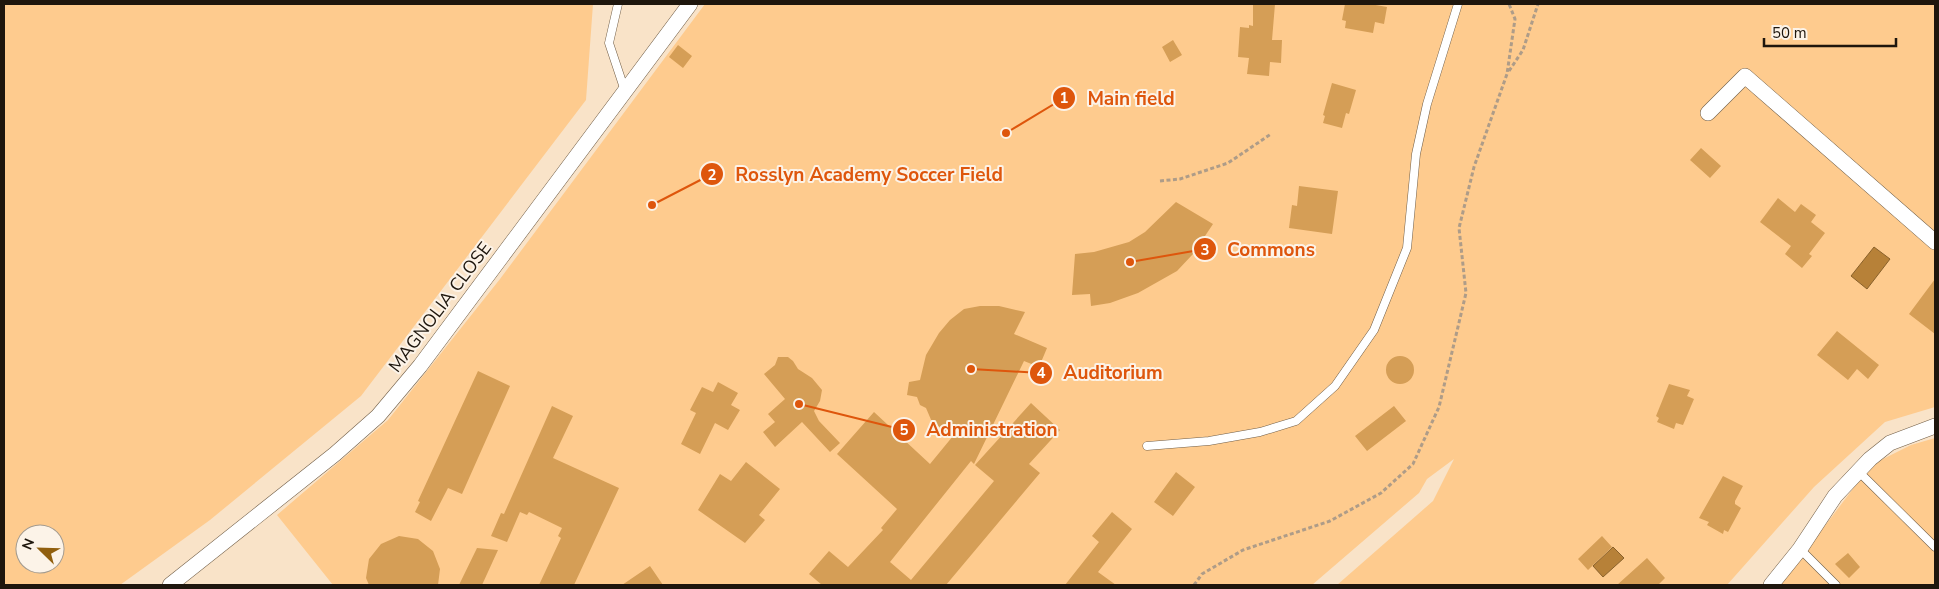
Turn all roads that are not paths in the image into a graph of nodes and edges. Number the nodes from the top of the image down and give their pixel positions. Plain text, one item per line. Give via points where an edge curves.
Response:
1 (618, 4) edge
2 (690, 4) edge
3 (1458, 4) edge
4 (625, 91) junction
5 (1708, 113) dead end
6 (1935, 242) edge
7 (1935, 426) edge
8 (1147, 446) dead end
9 (1858, 471) junction
10 (1935, 547) edge
11 (1800, 549) junction
12 (170, 585) edge
13 (1771, 585) edge
14 (1836, 585) edge

1 - 4 lane via 609,42
2 - 4 street, MAGNOLIA CLOSE
3 - 8 lane via 1427,104 1416,154 1407,248 1374,330 1335,386 1296,420 1260,432 1209,442
4 - 12 street, MAGNOLIA CLOSE via 420,366 378,416
5 - 6 street via 1745,76
7 - 9 street via 1890,443
9 - 10 lane
9 - 11 street via 1835,496
11 - 13 street
11 - 14 lane

